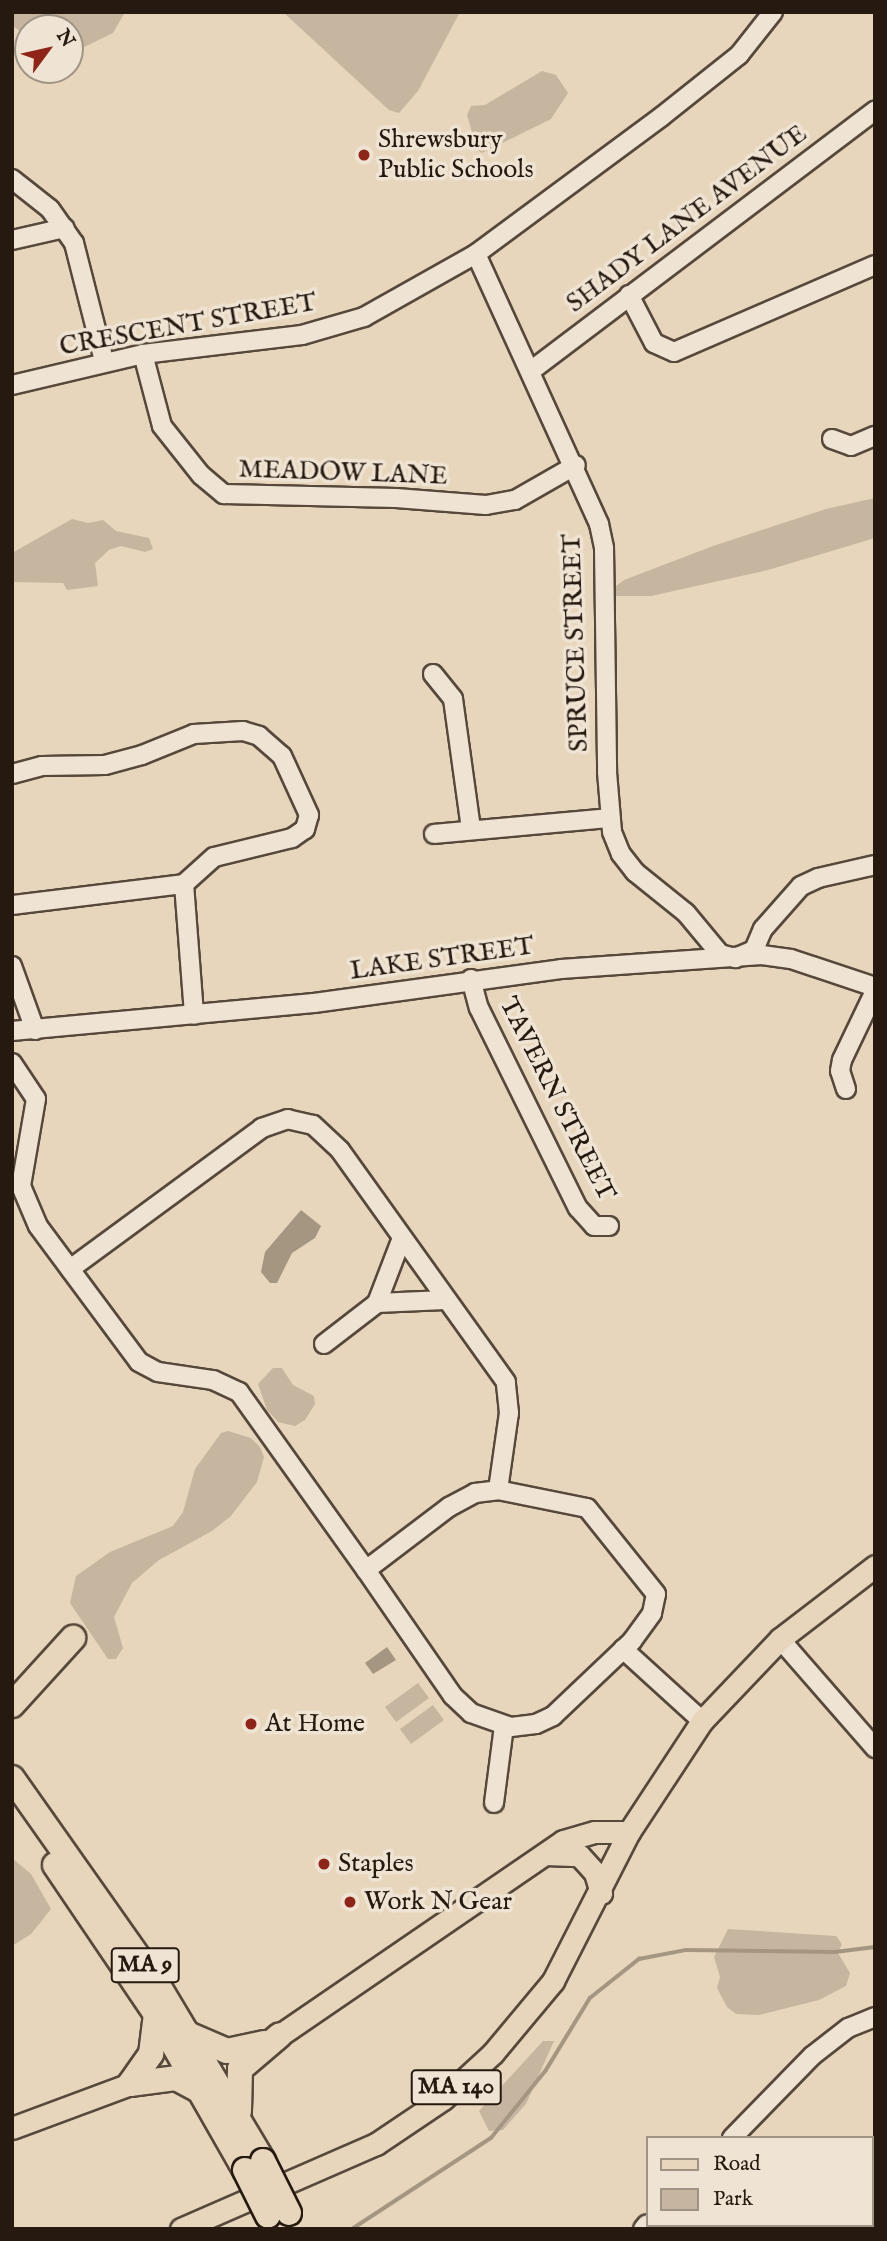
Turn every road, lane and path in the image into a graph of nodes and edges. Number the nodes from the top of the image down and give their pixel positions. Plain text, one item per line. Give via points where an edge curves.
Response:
1 (773, 12) edge
2 (872, 119) edge
3 (12, 180) edge
4 (65, 228) junction
5 (12, 240) edge
6 (476, 254) junction
7 (875, 265) edge
8 (629, 295) junction
9 (143, 354) junction
10 (104, 361) junction
11 (532, 370) junction
12 (12, 385) edge
13 (875, 436) edge
14 (832, 439) dead end
15 (576, 465) junction
16 (433, 674) dead end
17 (12, 774) edge
18 (611, 818) junction
19 (471, 828) junction
20 (435, 834) dead end
21 (875, 865) edge
22 (184, 884) junction
23 (12, 905) edge
24 (735, 958) junction
25 (12, 966) edge
26 (471, 979) junction
27 (875, 989) edge
28 (194, 1015) junction
29 (35, 1030) junction
30 (12, 1031) edge
31 (12, 1063) edge
32 (846, 1089) dead end
33 (609, 1226) dead end
34 (402, 1238) junction
35 (70, 1269) junction
36 (445, 1300) junction
37 (377, 1303) junction
38 (324, 1344) dead end
39 (498, 1490) junction
40 (875, 1566) edge
41 (366, 1570) junction
42 (780, 1639) junction
43 (623, 1649) junction
44 (12, 1681) edge
45 (12, 1705) edge
46 (702, 1721) junction
47 (504, 1726) junction
48 (875, 1748) edge
49 (12, 1778) edge
50 (494, 1803) dead end
51 (12, 1804) edge
52 (629, 1832) junction
53 (543, 1854) junction
54 (601, 1893) junction
55 (156, 2014) junction
56 (875, 2017) edge
57 (188, 2033) junction
58 (280, 2035) junction
59 (130, 2084) junction
60 (205, 2095) junction
61 (240, 2119) junction
62 (12, 2128) edge
63 (734, 2136) edge
64 (254, 2166) junction
65 (282, 2222) edge
66 (181, 2229) edge

1 - 6 street, CRESCENT STREET via 744,50 715,76
2 - 8 street, SHADY LANE AVENUE
3 - 4 street via 50,209
4 - 5 street
4 - 10 street via 79,260
6 - 9 street, CRESCENT STREET via 433,282 340,325 257,342
6 - 11 street, SPRUCE STREET
7 - 8 street via 674,352 654,343
8 - 11 street, SHADY LANE AVENUE
9 - 10 street, CRESCENT STREET
9 - 15 street, MEADOW LANE via 162,426 201,475 224,494 486,505 515,500
10 - 12 street, CRESCENT STREET
11 - 15 street, SPRUCE STREET
13 - 14 street via 851,446
15 - 18 street, SPRUCE STREET via 604,548
16 - 19 street via 453,699
17 - 22 street via 42,766 105,765 211,729 259,736 282,756 297,781 309,815 305,829 292,838 215,857
18 - 19 street
18 - 24 street, SPRUCE STREET via 616,844 635,872 686,913 720,954
19 - 20 street
21 - 24 street via 801,886 763,929 754,950
22 - 23 street
22 - 28 street
24 - 26 street, LAKE STREET
24 - 27 street, LAKE STREET via 791,959
25 - 29 street
26 - 28 street, LAKE STREET
26 - 33 street, TAVERN STREET via 479,1007 578,1208 594,1226
27 - 32 street via 842,1060
28 - 29 street, LAKE STREET
29 - 30 street, LAKE STREET
31 - 35 street via 36,1099 22,1196
34 - 35 street via 328,1135 310,1123 288,1119 237,1144
34 - 36 street
34 - 37 street
35 - 41 street via 139,1362 158,1372 213,1380 239,1392
36 - 37 street
36 - 39 street via 508,1386 509,1413
37 - 38 street
39 - 41 street via 475,1493 449,1507
39 - 43 street via 580,1504 606,1526 656,1594 652,1613
40 - 42 main road, MA 140
41 - 47 street via 459,1703 478,1718
42 - 46 main road, MA 140
42 - 48 street
43 - 46 street
43 - 47 street via 553,1716 530,1725
44 - 45 highway via 68,1632
46 - 52 main road, MA 140
47 - 50 street
49 - 57 highway, MA 9
51 - 55 highway, MA 9
52 - 53 main road via 583,1834
52 - 54 main road, MA 140
53 - 54 main road via 579,1855 591,1866
53 - 58 main road
54 - 66 main road, MA 140 via 553,1982 493,2053 447,2096 341,2162
55 - 59 highway via 152,2053
55 - 60 highway, MA 9
56 - 63 street via 848,2028 821,2048
57 - 58 highway via 226,2051 246,2049
57 - 61 highway, MA 9
58 - 61 highway via 240,2069 236,2095
59 - 60 highway via 180,2079
59 - 62 main road
60 - 64 highway, MA 9
61 - 64 highway, MA 9
64 - 65 highway, MA 9, bridge

